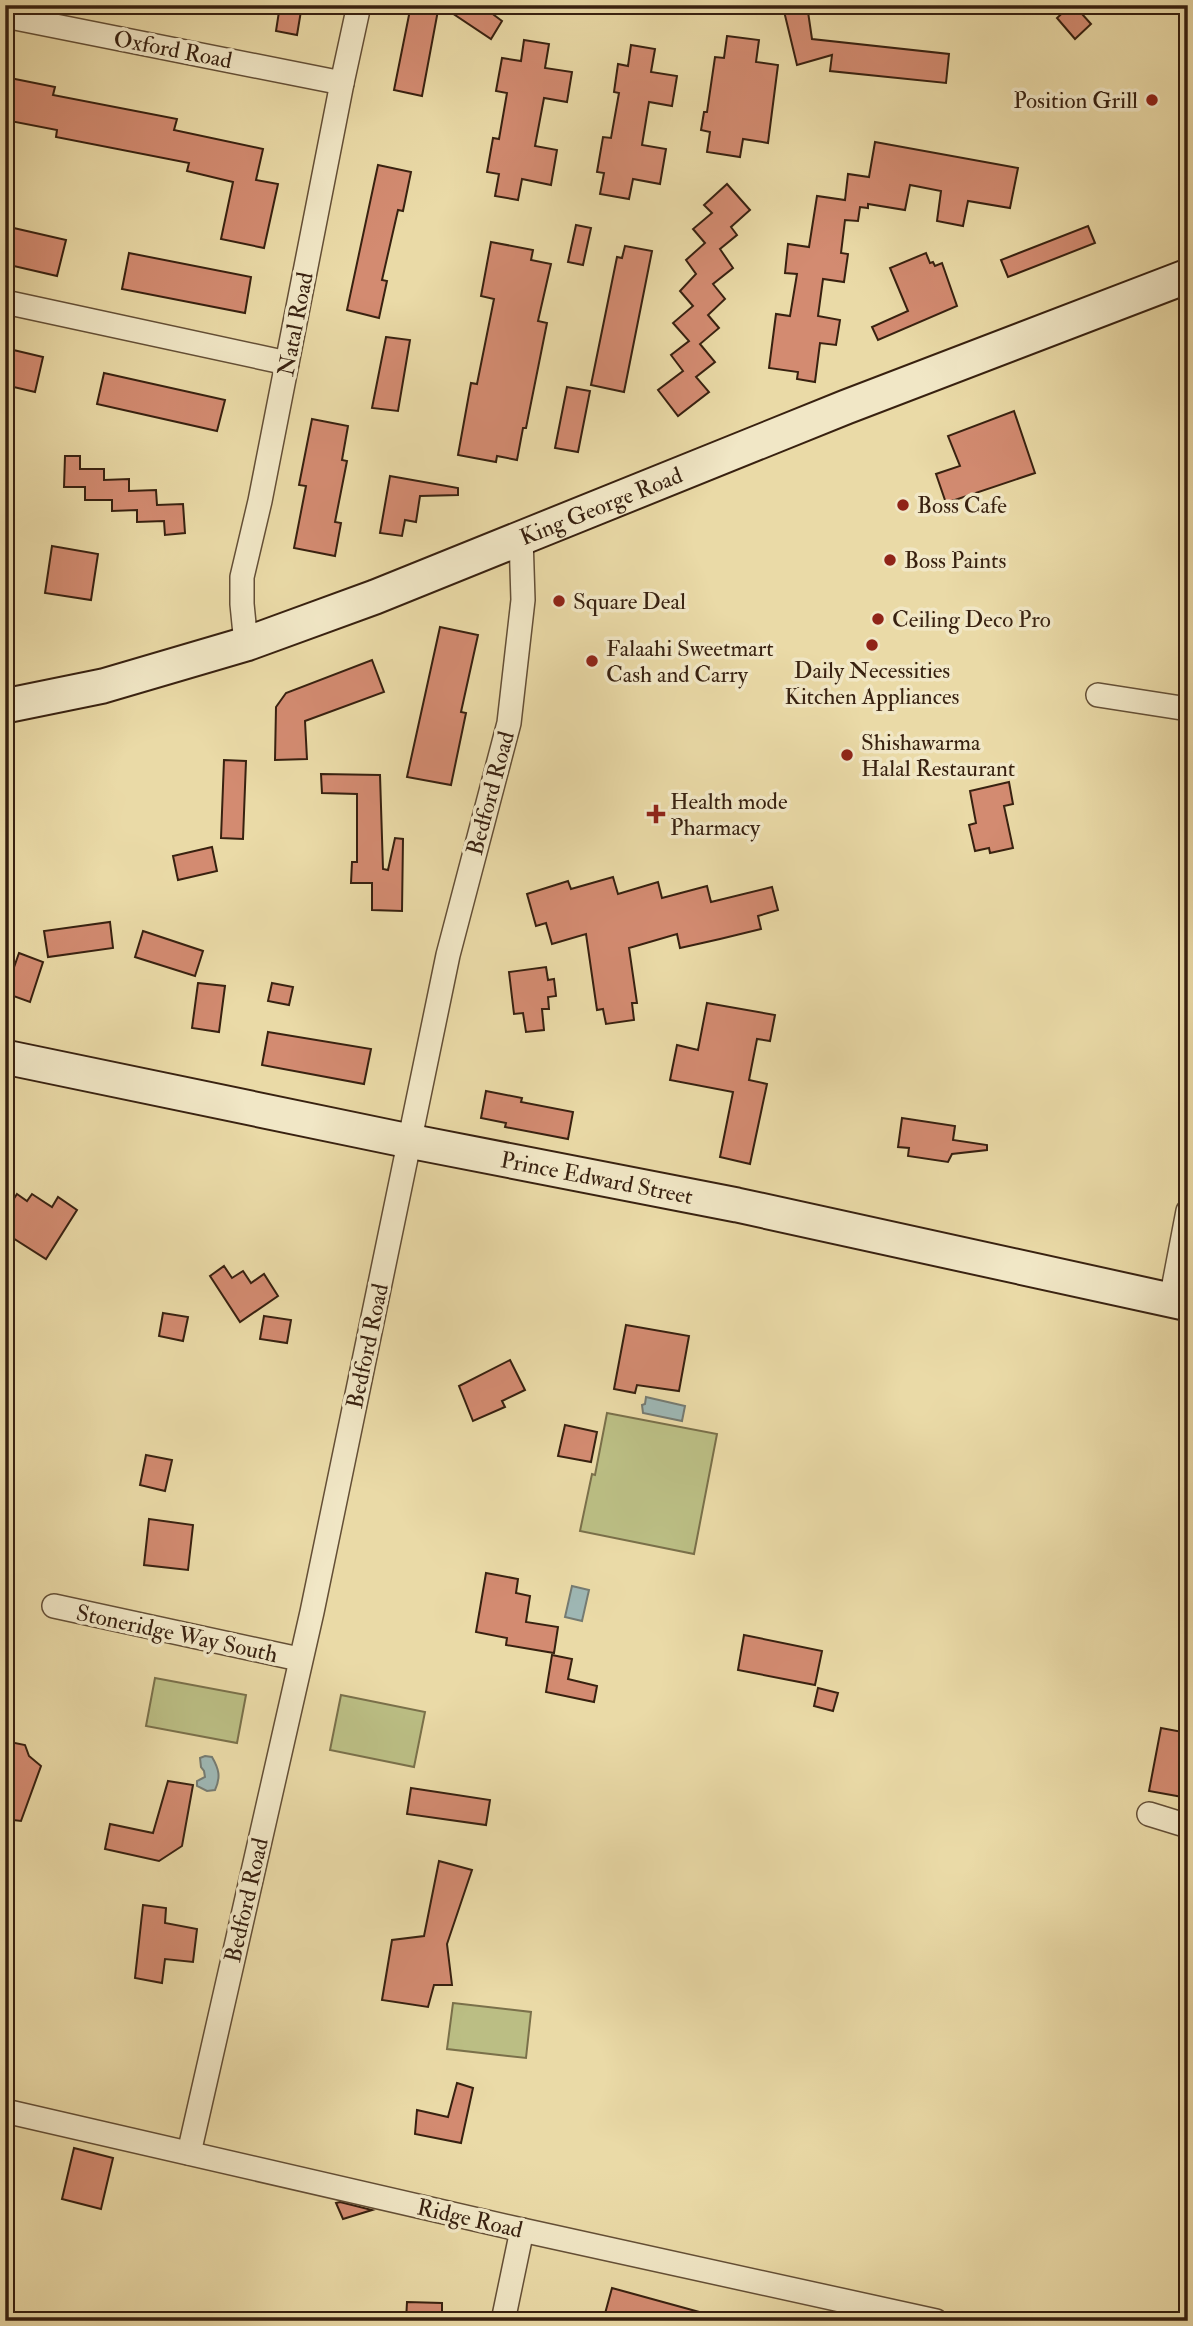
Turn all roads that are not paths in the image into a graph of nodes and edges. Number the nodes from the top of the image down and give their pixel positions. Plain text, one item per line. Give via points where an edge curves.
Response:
1 (359, 5) edge
2 (5, 16) edge
3 (342, 83) junction
4 (1188, 276) edge
5 (5, 302) edge
6 (287, 363) junction
7 (521, 537) junction
8 (246, 644) junction
9 (1098, 695) dead end
10 (5, 706) edge
11 (1188, 709) edge
12 (5, 1057) edge
13 (409, 1141) junction
14 (1188, 1211) edge
15 (1180, 1302) edge
16 (54, 1606) dead end
17 (299, 1659) junction
18 (1149, 1814) dead end
19 (1188, 1826) edge
20 (5, 2111) edge
21 (190, 2153) junction
22 (522, 2230) junction
23 (503, 2321) edge
24 (935, 2321) edge

1 - 3 street, Natal Road
2 - 3 street, Oxford Road
3 - 6 street, Natal Road
4 - 7 main road, King George Road
5 - 6 street
6 - 8 street, Natal Road via 242,577
7 - 8 main road, King George Road
7 - 13 street, Bedford Road via 523,600 509,723 448,956
8 - 10 main road, King George Road via 103,686
9 - 11 street
12 - 13 main road, Prince Edward Street
13 - 15 main road, Prince Edward Street via 737,1205
13 - 17 street, Bedford Road
14 - 15 street
16 - 17 street, Stoneridge Way South
17 - 21 street, Bedford Road
18 - 19 street
20 - 21 street, Ridge Road
21 - 22 street, Ridge Road
22 - 23 street
22 - 24 street, Ridge Road

